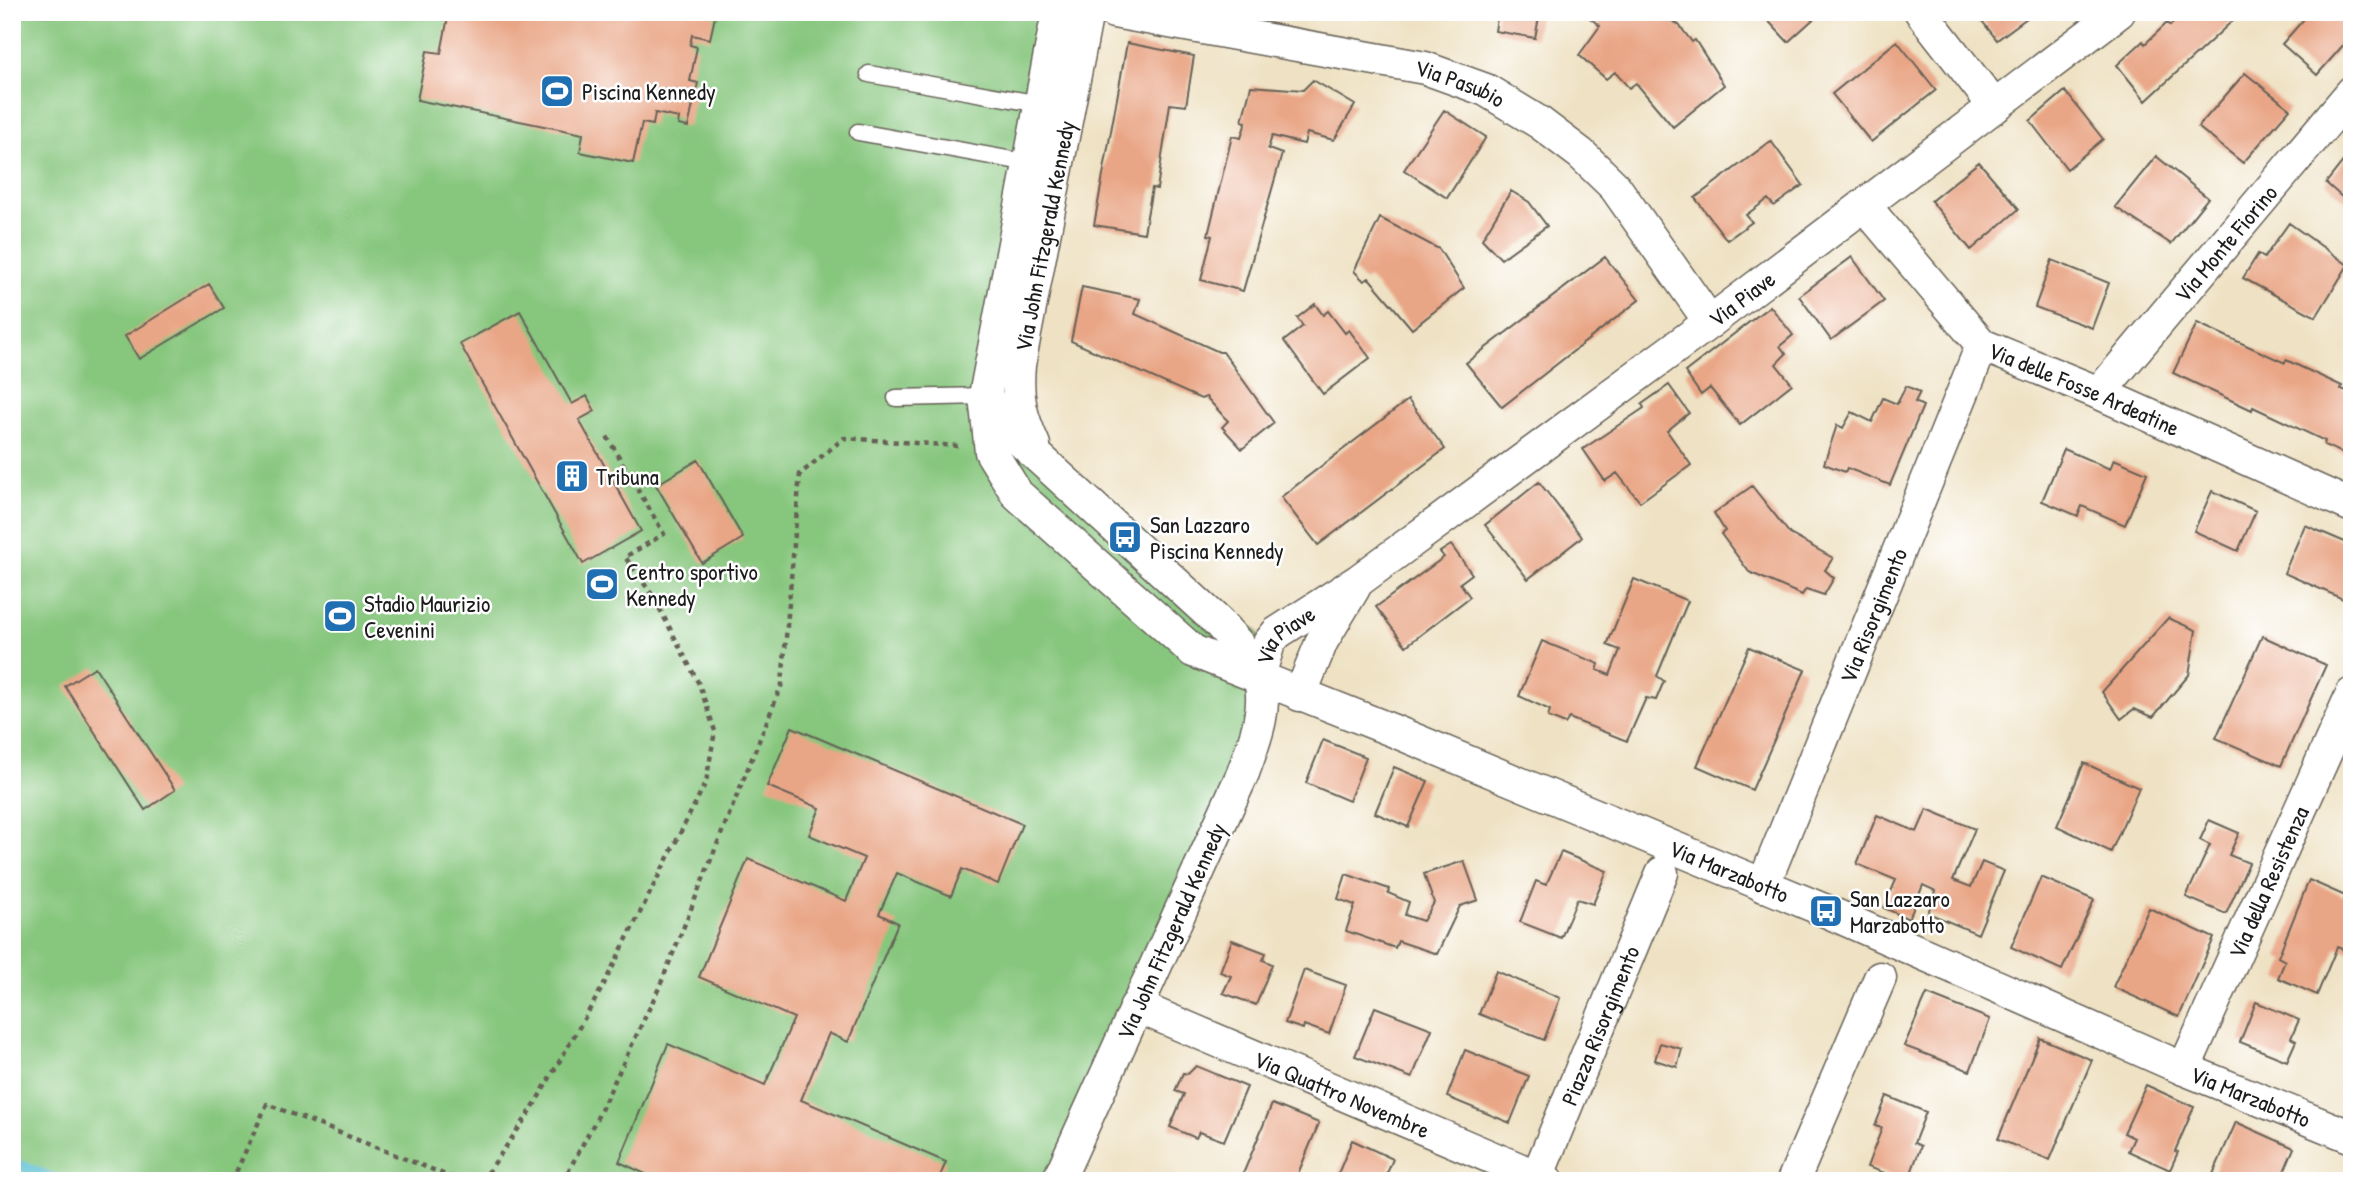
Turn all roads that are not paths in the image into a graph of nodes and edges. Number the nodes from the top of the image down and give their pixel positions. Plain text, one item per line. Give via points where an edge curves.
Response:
1 (1058, 12) edge
2 (1087, 12) edge
3 (1114, 12) edge
4 (1921, 12) edge
5 (2119, 12) edge
6 (869, 74) dead end
7 (2352, 92) edge
8 (1040, 104) junction
9 (1995, 107) junction
10 (858, 132) dead end
11 (1029, 163) junction
12 (1864, 205) junction
13 (1710, 322) junction
14 (1982, 345) junction
15 (2099, 393) junction
16 (985, 396) junction
17 (896, 398) dead end
18 (1040, 460) junction
19 (2352, 506) edge
20 (1358, 580) junction
21 (1259, 677) junction
22 (1300, 695) junction
23 (2352, 695) edge
24 (1662, 873) dead end
25 (1763, 886) junction
26 (1880, 978) dead end
27 (1136, 1006) junction
28 (2184, 1069) junction
29 (2352, 1137) edge
30 (1542, 1179) edge
31 (1058, 1181) edge
32 (1793, 1181) edge

1 - 8 street, Via John Fitzgerald Kennedy
2 - 18 street, Via John Fitzgerald Kennedy via 1019,365 1017,392
3 - 13 street, Via Pasubio via 1425,68 1486,90 1540,123 1615,187
4 - 9 street
5 - 9 street, Via Piave
6 - 8 lane
7 - 15 street, Via Monte Fiorino
8 - 11 street, Via John Fitzgerald Kennedy
9 - 12 street, Via Piave
10 - 11 lane
11 - 16 street, Via John Fitzgerald Kennedy
12 - 13 street, Via Piave
12 - 14 street, Via delle Fosse Ardeatine
13 - 20 street, Via Piave
14 - 15 street, Via delle Fosse Ardeatine
14 - 25 street, Via Risorgimento
15 - 19 street, Via delle Fosse Ardeatine
16 - 17 lane
16 - 18 street, Via John Fitzgerald Kennedy via 1010,431
16 - 21 street, Via John Fitzgerald Kennedy via 991,452 1017,494 1193,651
18 - 21 street, Via John Fitzgerald Kennedy via 1218,622
20 - 21 street, Via Piave via 1277,633 1269,643
20 - 22 street, Via Piave via 1322,641
21 - 22 street, Via Marzabotto
21 - 27 street, Via John Fitzgerald Kennedy via 1262,709 1243,773
22 - 25 street, Via Marzabotto
23 - 28 street, Via della Resistenza
24 - 30 street, Piazza Risorgimento
25 - 28 street, Via Marzabotto
26 - 32 street
27 - 30 street, Via Quattro Novembre
27 - 31 street, Via John Fitzgerald Kennedy
28 - 29 street, Via Marzabotto

